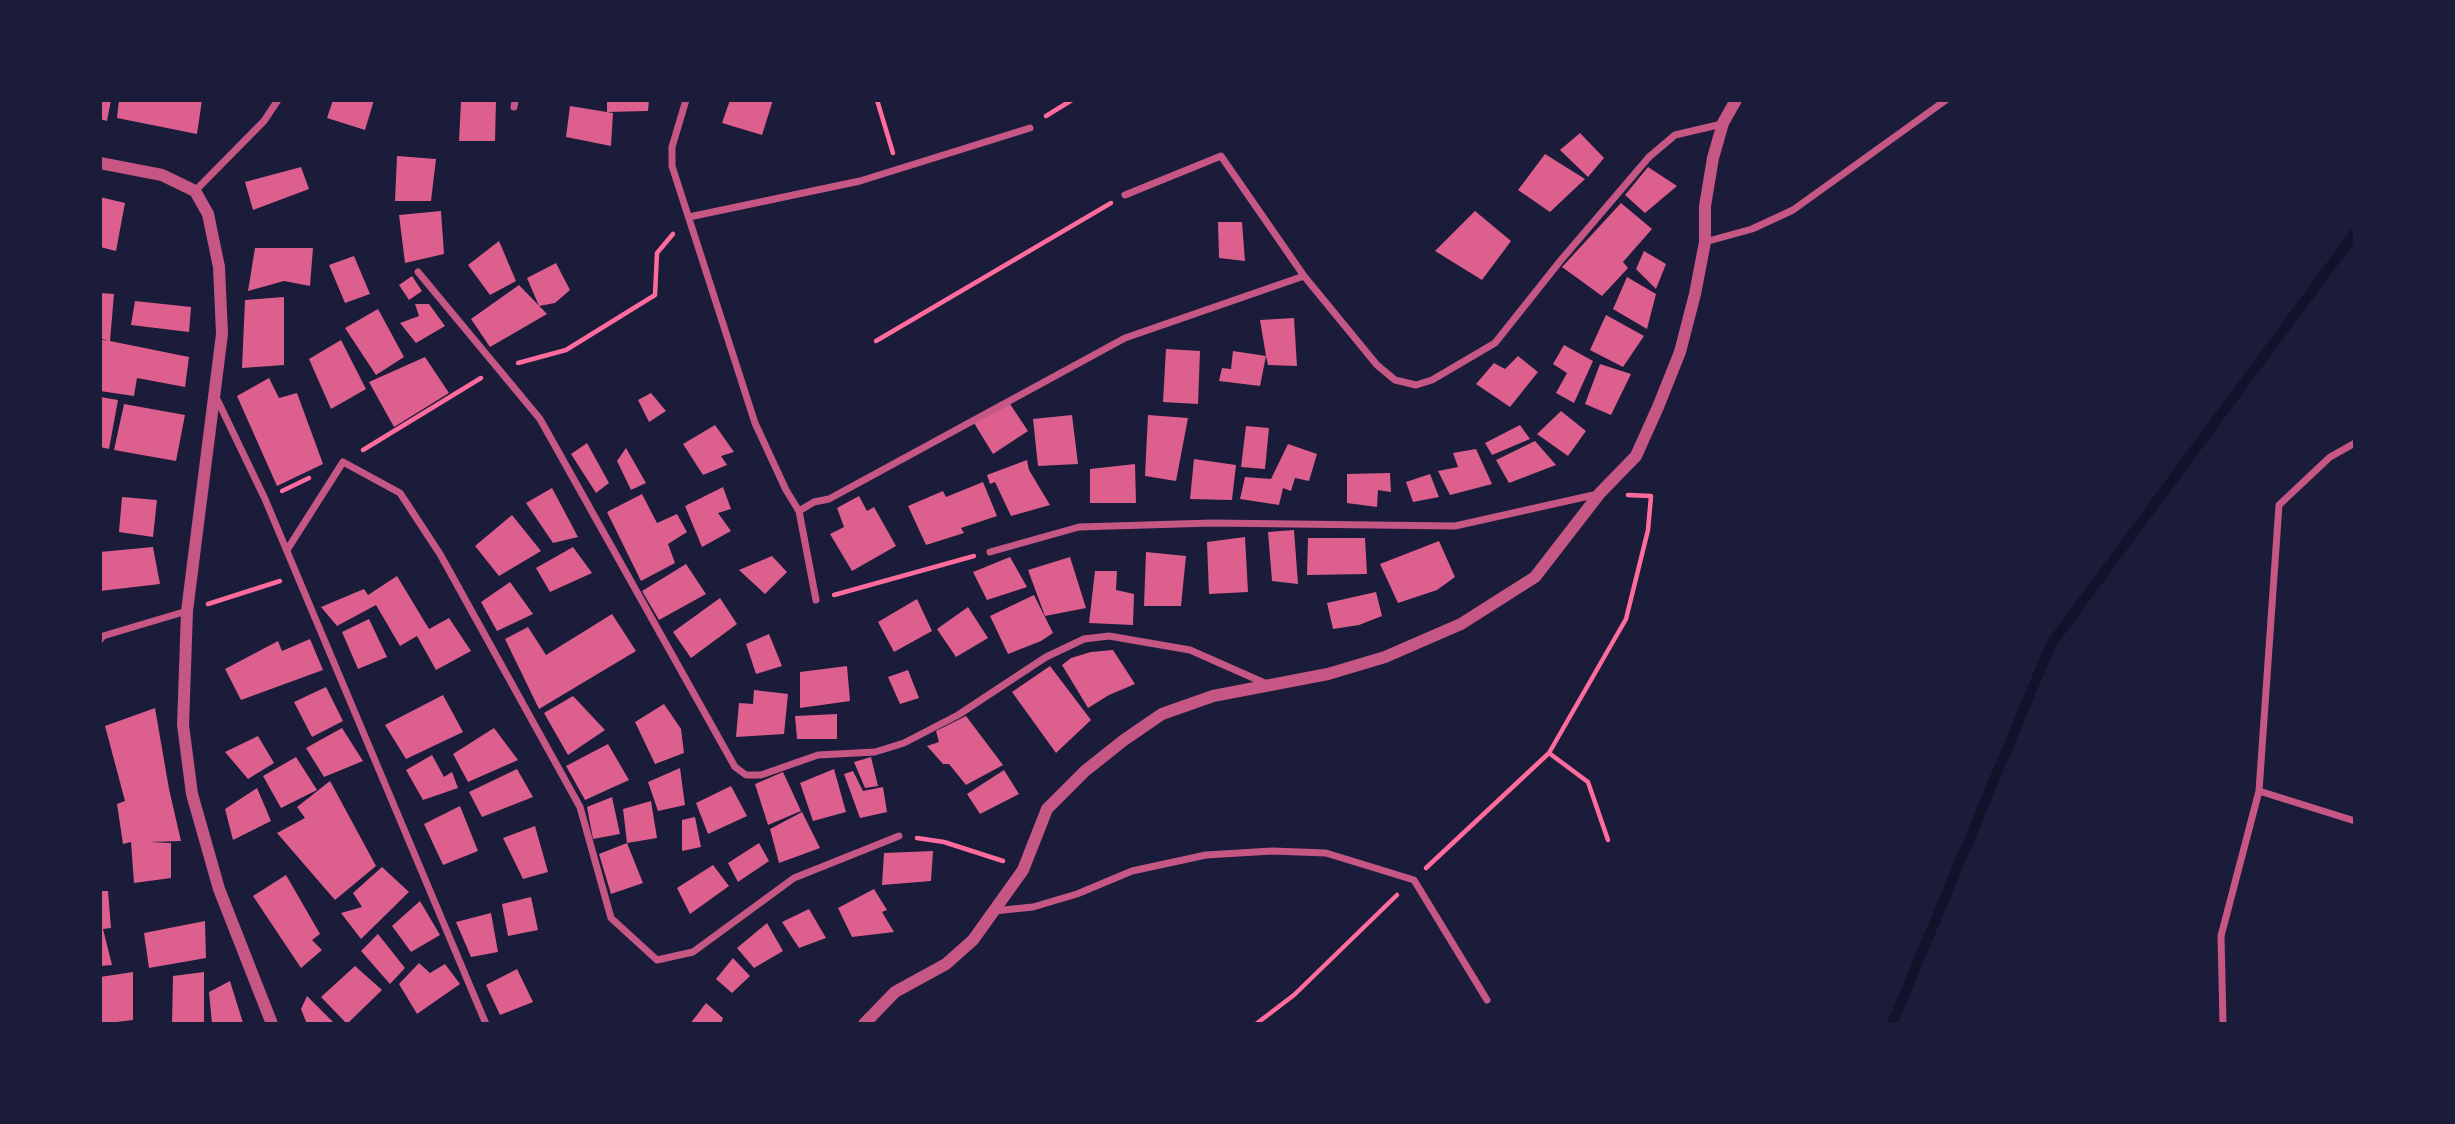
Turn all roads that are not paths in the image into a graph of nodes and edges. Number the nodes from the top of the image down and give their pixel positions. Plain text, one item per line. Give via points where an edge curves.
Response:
1 (278, 100) edge
2 (686, 100) edge
3 (1736, 100) edge
4 (1946, 100) edge
5 (1723, 124) junction
6 (1030, 128) road end
7 (100, 163) edge
8 (195, 191) junction
9 (1125, 195) road end
10 (688, 216) junction
11 (1705, 242) junction
12 (418, 272) dead end
13 (1304, 276) junction
14 (215, 395) junction
15 (2355, 443) edge
16 (1600, 493) junction
17 (799, 511) junction
18 (287, 550) junction
19 (990, 552) road end
20 (816, 600) road end
21 (187, 611) junction
22 (100, 640) edge
23 (1268, 685) junction
24 (2259, 791) junction
25 (2355, 821) edge
26 (899, 836) road end
27 (992, 912) junction
28 (1488, 1000) dead end
29 (272, 1024) edge
30 (486, 1024) edge
31 (864, 1024) edge
32 (2223, 1024) edge

1 - 8 street via 264,121
2 - 10 street via 672,147 672,166
3 - 5 street
4 - 11 street via 1793,209 1752,229
5 - 11 street via 1706,197
5 - 13 street via 1675,135 1649,157 1495,343 1432,380 1416,385 1395,380 1377,365
6 - 10 street via 860,181
7 - 8 street via 162,175
8 - 14 street via 208,214 219,267 222,334
9 - 13 street via 1221,156
10 - 17 street via 755,423
11 - 16 street via 1681,352 1658,407 1636,456
12 - 23 street via 540,419 735,767 746,775 773,772 818,755 875,752 904,743 1084,639 1109,636 1189,650
13 - 17 street via 1125,338
14 - 18 street
14 - 21 street
15 - 24 street via 2330,457 2279,505
16 - 19 street via 1455,526 1212,523 1079,527
16 - 23 street via 1535,577 1461,624 1384,657
17 - 20 street
18 - 26 street via 343,463 400,492 580,807 611,918 657,960 693,952 794,878
18 - 30 street
21 - 22 street
21 - 29 street via 183,725 192,794 219,889
23 - 27 street via 1213,696 1162,714 1085,771 1047,809 1024,868
24 - 25 street
24 - 32 street via 2221,936
27 - 28 street via 1033,907 1132,871 1206,855 1326,853 1414,880
27 - 31 street via 973,940 946,964 895,992

